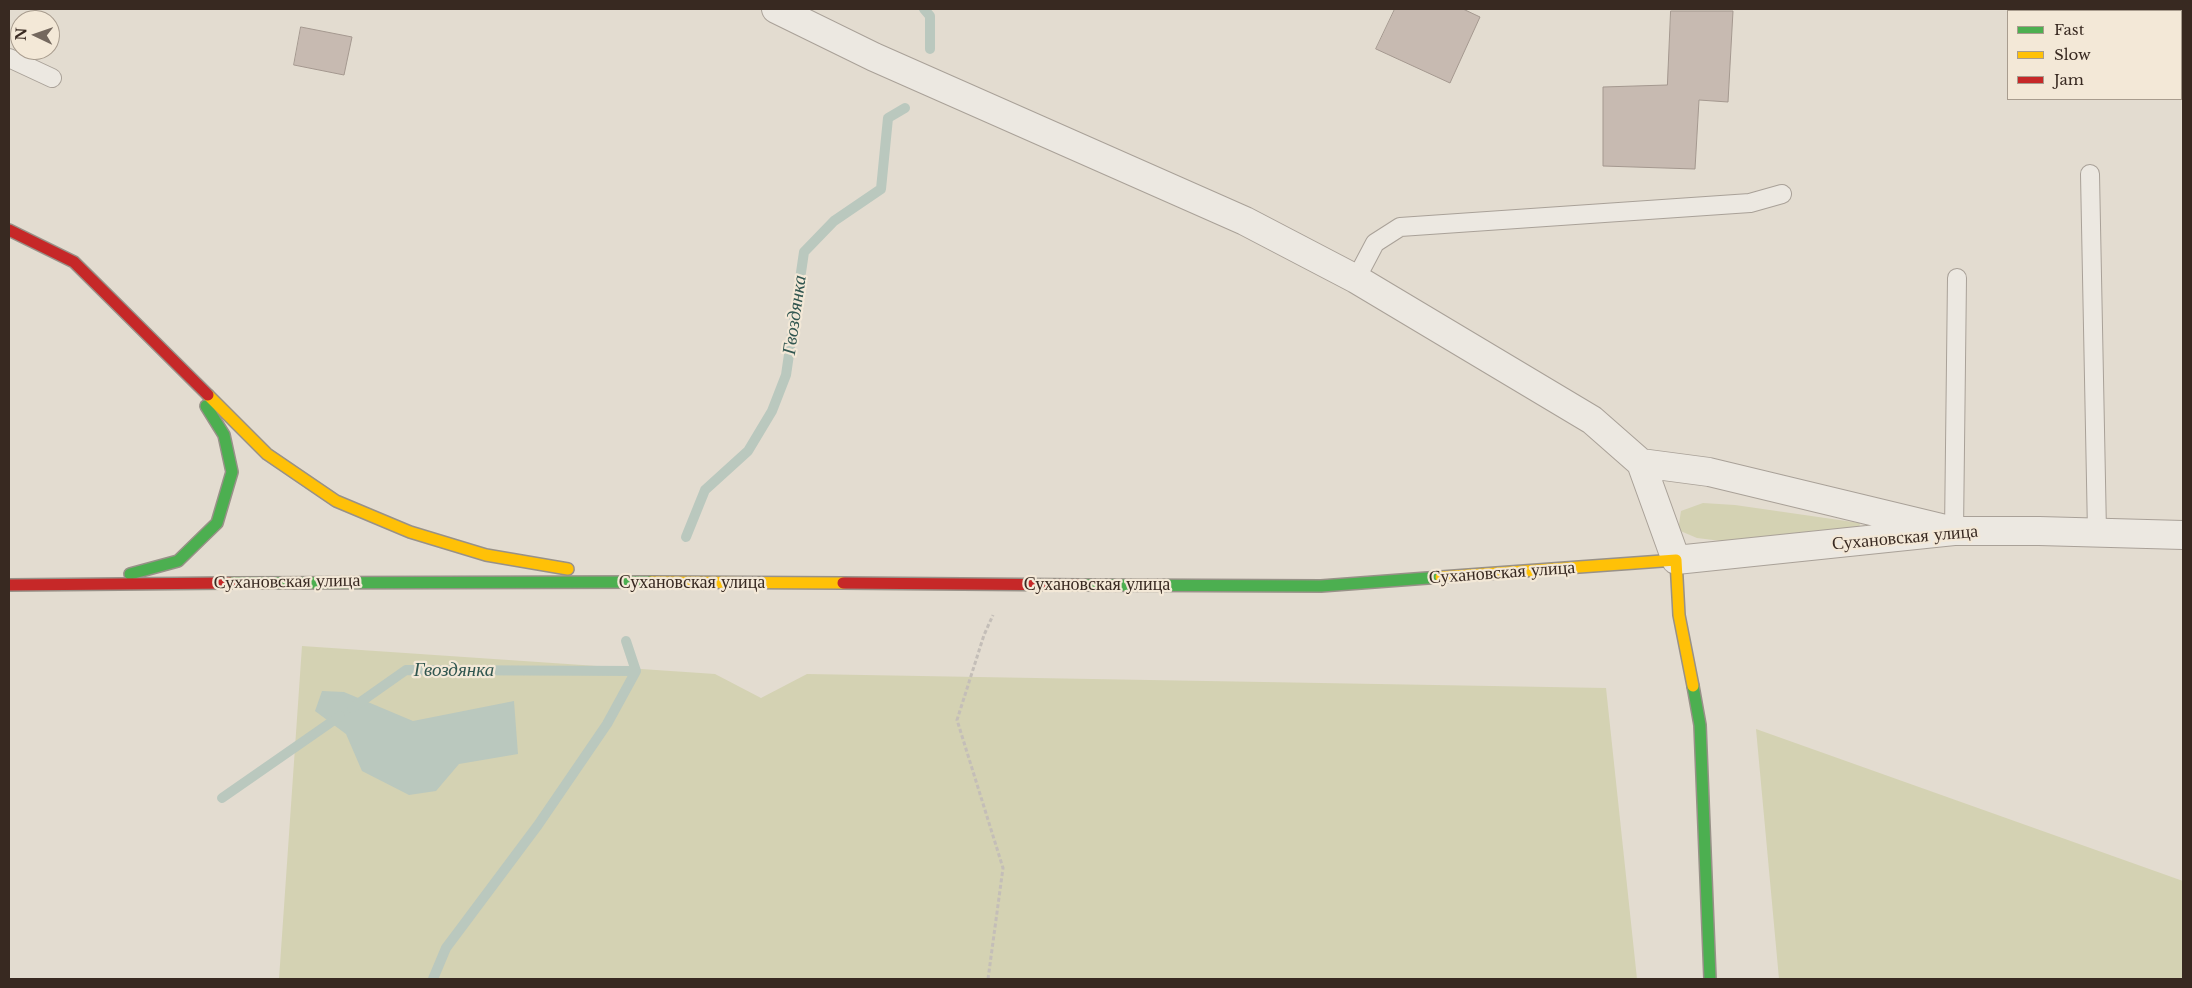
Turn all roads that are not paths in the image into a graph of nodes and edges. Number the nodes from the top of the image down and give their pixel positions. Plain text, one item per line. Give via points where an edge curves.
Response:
1 (776, 9) edge
2 (9, 58) edge
3 (52, 78) dead end
4 (2090, 174) dead end
5 (1782, 194) dead end
6 (9, 230) edge
7 (1957, 278) dead end
8 (1356, 279) junction
9 (189, 376) junction
10 (1641, 463) junction
11 (1954, 531) junction
12 (2097, 532) junction
13 (2183, 535) edge
14 (1676, 560) junction
15 (654, 583) junction
16 (9, 585) edge
17 (92, 585) junction
18 (1710, 979) edge

1 - 8 street via 874,57 1245,222
2 - 3 lane
4 - 12 lane
5 - 8 lane via 1750,203 1400,227 1375,243
6 - 9 street via 74,262
7 - 11 lane
8 - 10 street via 1592,420
9 - 15 street via 267,454 336,501 410,532 486,555
9 - 17 street via 224,435 232,472 216,522 178,561
10 - 11 street via 1709,472
10 - 14 street
11 - 12 street, Сухановская улица
11 - 14 street, Сухановская улица
12 - 13 street, Сухановская улица
14 - 15 street, Сухановская улица via 1321,586
14 - 18 street via 1679,615 1700,725
15 - 17 street, Сухановская улица via 433,581
16 - 17 street, Сухановская улица

